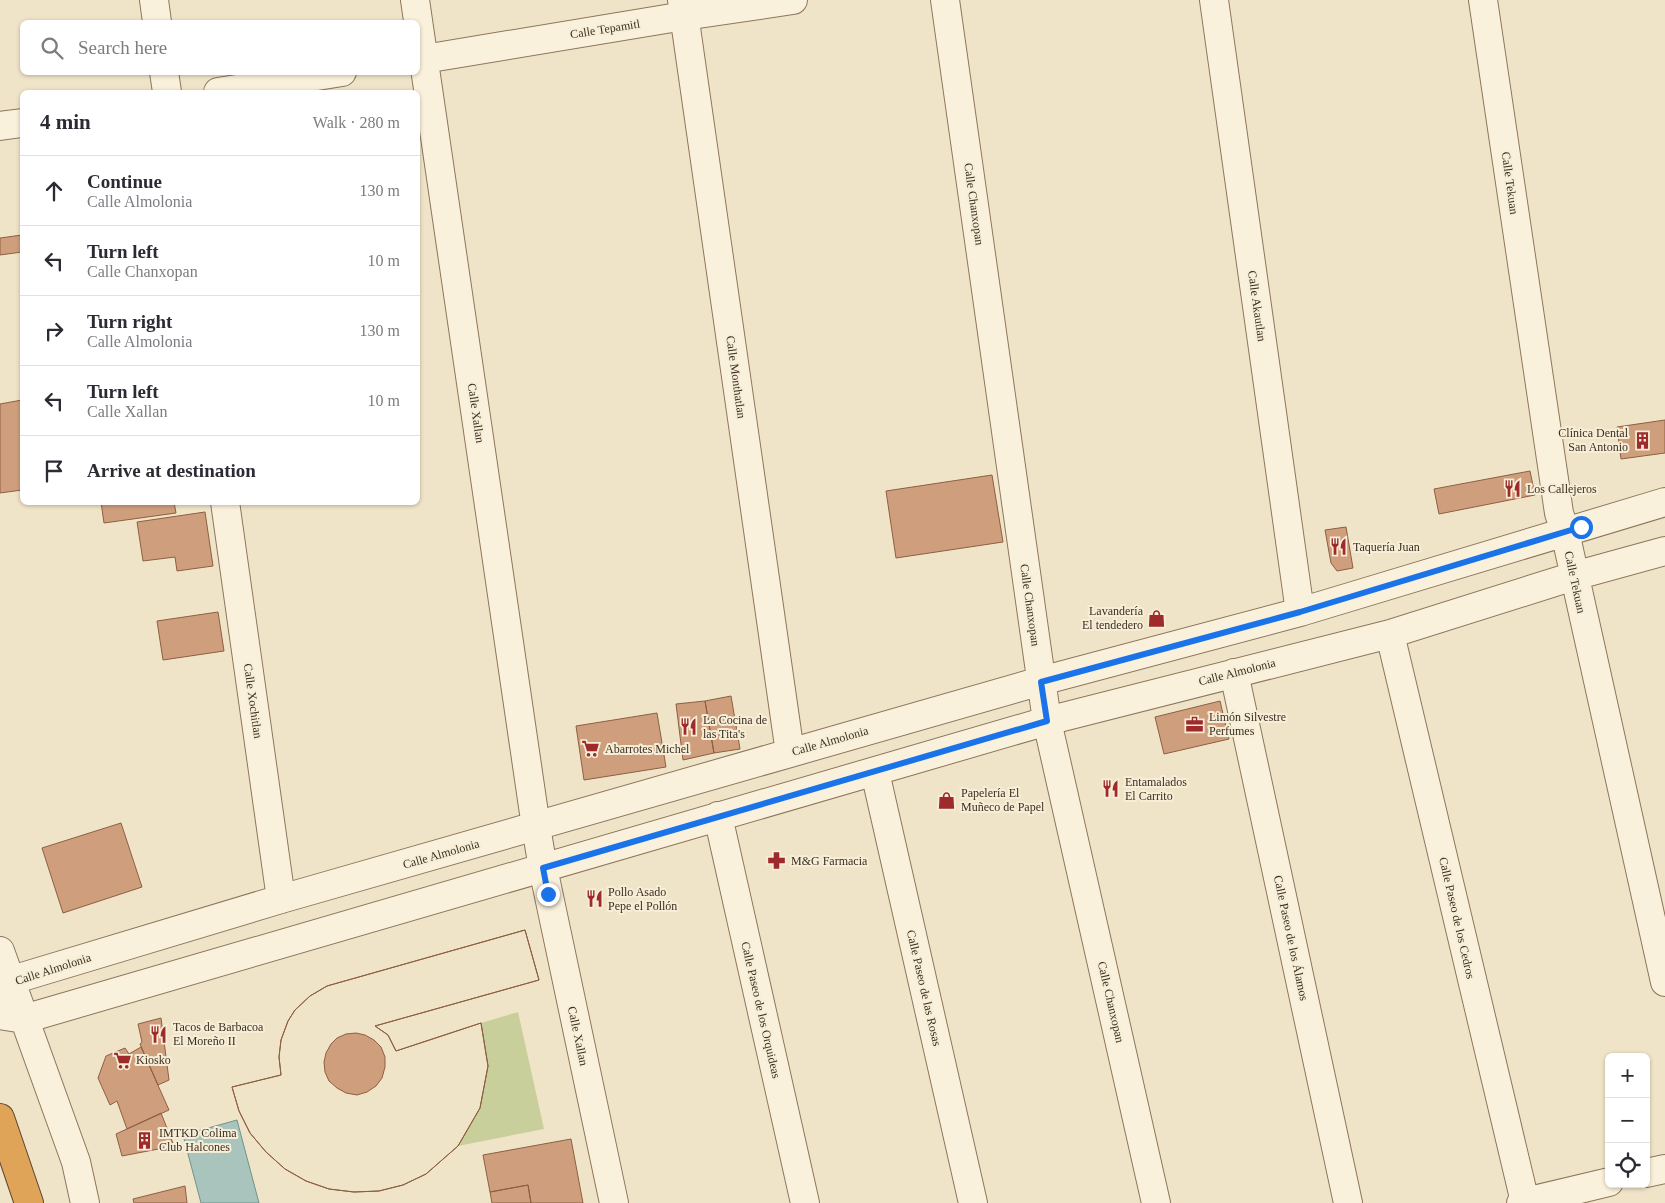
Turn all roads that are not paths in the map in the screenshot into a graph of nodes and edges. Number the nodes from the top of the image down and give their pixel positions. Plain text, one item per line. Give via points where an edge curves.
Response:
1 (154, 0) edge
2 (415, 0) edge
3 (793, 0) edge
4 (945, 0) edge
5 (1214, 0) edge
6 (1483, 0) edge
7 (683, 8) edge
8 (157, 20) edge
9 (417, 20) edge
10 (421, 60) edge
11 (164, 75) edge
12 (323, 75) edge
13 (167, 90) edge
14 (230, 90) edge
15 (20, 123) edge
16 (0, 126) edge
17 (1665, 502) edge
18 (225, 505) edge
19 (1573, 530) junction
20 (1665, 551) edge
21 (1583, 574) junction
22 (1300, 612) junction
23 (1390, 634) junction
24 (1234, 673) junction
25 (1041, 682) junction
26 (1047, 721) junction
27 (790, 753) junction
28 (875, 772) junction
29 (718, 816) junction
30 (536, 827) junction
31 (543, 868) junction
32 (281, 899) junction
33 (1665, 905) edge
34 (0, 951) edge
35 (1665, 982) edge
36 (6, 986) edge
37 (12, 1017) edge
38 (0, 1118) edge
39 (1665, 1168) edge
40 (1650, 1172) edge
41 (1605, 1183) edge
42 (29, 1203) edge
43 (85, 1203) edge
44 (614, 1203) edge
45 (805, 1203) edge
46 (973, 1203) edge
47 (1156, 1203) edge
48 (1348, 1203) edge
49 (1523, 1203) edge

1 - 8 street
2 - 9 street, Calle Xallan
3 - 7 street, Calle Tepamitl
4 - 25 street, Calle Chanxopan
5 - 22 street, Calle Akautlan
6 - 19 street, Calle Tekuan via 1559,513
7 - 10 street, Calle Tepamitl
7 - 27 street, Calle Monthatlan
10 - 30 street, Calle Xallan
11 - 13 street
12 - 14 street
15 - 16 street
17 - 19 street, Calle Almolonia
18 - 32 street, Calle Xochitlan
19 - 21 street, Calle Tekuan
19 - 22 street, Calle Almolonia
20 - 21 street, Calle Almolonia
21 - 23 street, Calle Almolonia
21 - 33 street, Calle Tekuan
21 - 35 street, Calle Tekuan
22 - 25 street, Calle Almolonia
23 - 24 street, Calle Almolonia
23 - 49 street, Calle Paseo de los Cedros
24 - 26 street, Calle Almolonia
24 - 48 street, Calle Paseo de los Álamos
25 - 26 street, Calle Chanxopan
25 - 27 street, Calle Almolonia
26 - 28 street, Calle Almolonia
26 - 47 street, Calle Chanxopan
27 - 30 street, Calle Almolonia
28 - 29 street, Calle Almolonia
28 - 46 street, Calle Paseo de las Rosas
29 - 31 street, Calle Almolonia
29 - 45 street, Calle Paseo de los Orquideas
30 - 31 street, Calle Xallan
30 - 32 street, Calle Almolonia
31 - 37 street, Calle Almolonia
31 - 44 street, Calle Xallan
32 - 36 street, Calle Almolonia
34 - 36 street
36 - 37 street
37 - 43 street via 76,1162
38 - 42 highway
39 - 40 street
41 - 49 street

